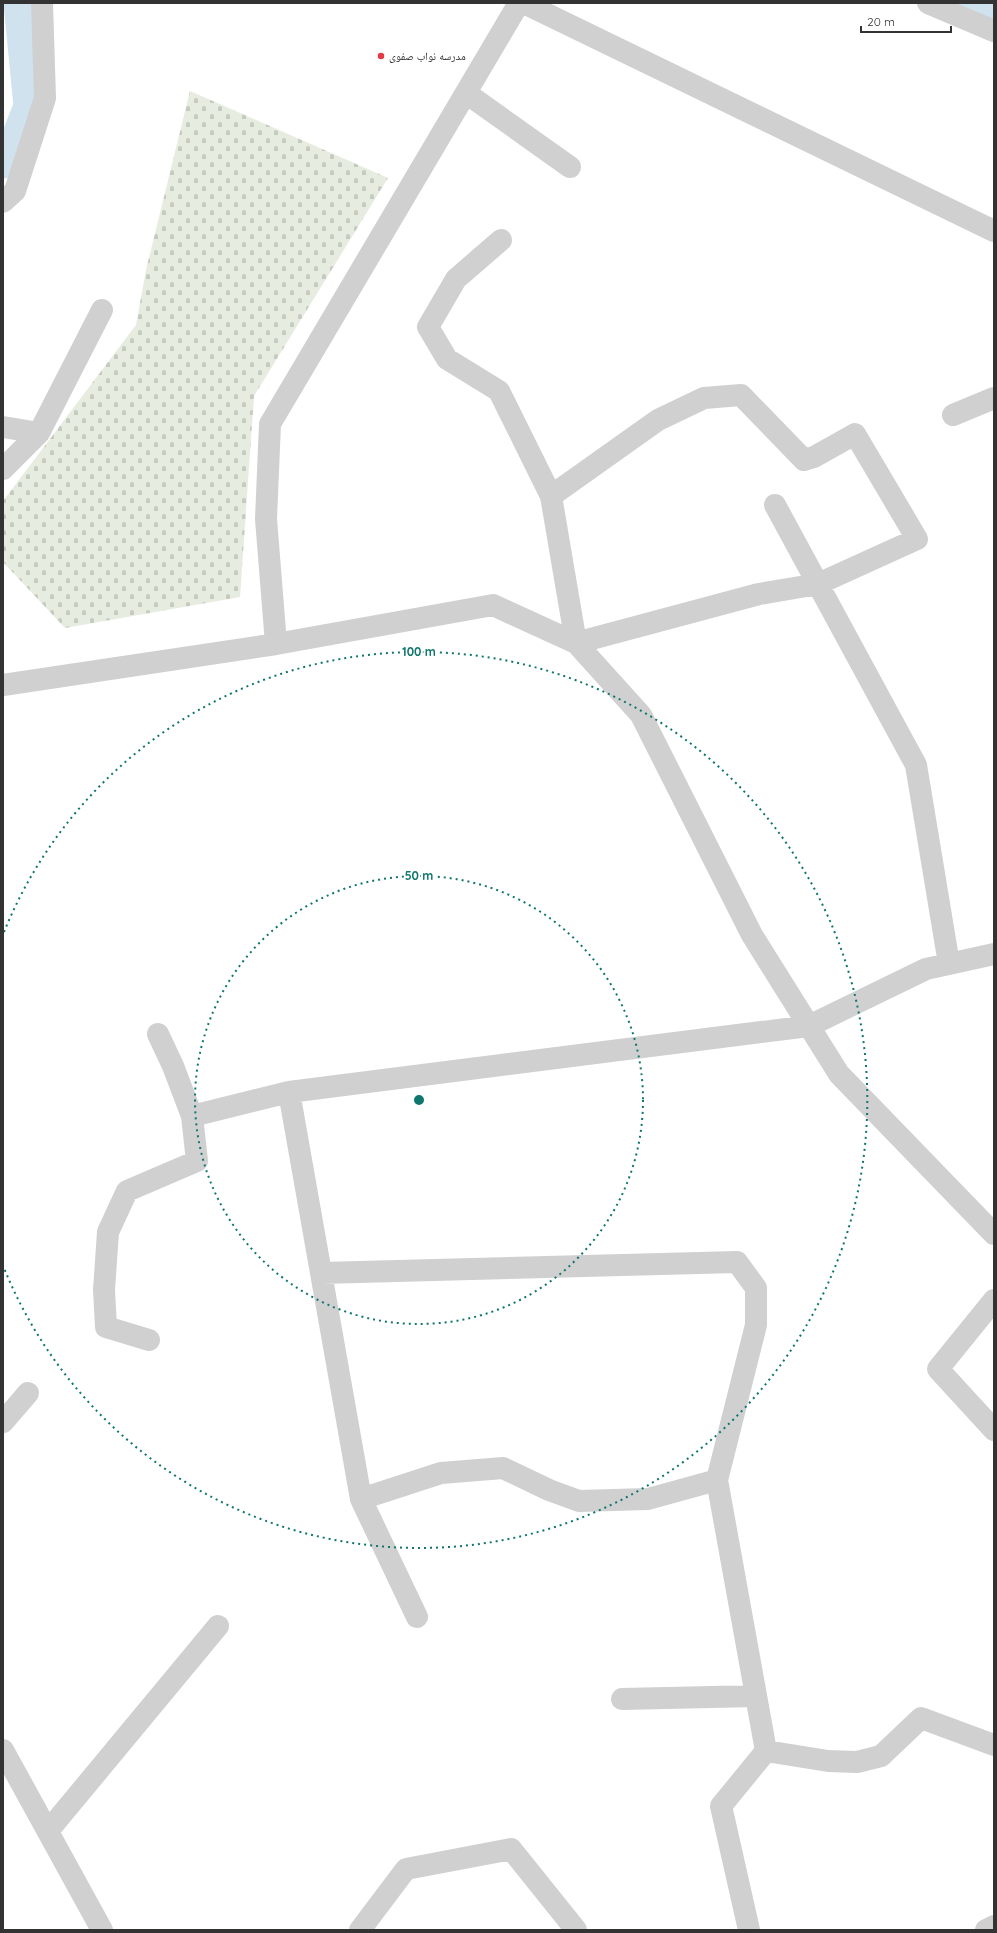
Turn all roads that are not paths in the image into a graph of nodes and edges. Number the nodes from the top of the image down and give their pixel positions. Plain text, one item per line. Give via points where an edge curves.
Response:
1 (42, 3) edge
2 (519, 3) edge
3 (524, 3) edge
4 (928, 3) edge
5 (994, 31) edge
6 (466, 93) junction
7 (570, 167) dead end
8 (3, 202) edge
9 (994, 231) edge
10 (501, 240) dead end
11 (102, 310) dead end
12 (994, 398) edge
13 (952, 414) dead end
14 (3, 427) edge
15 (39, 433) junction
16 (3, 469) edge
17 (551, 496) junction
18 (775, 505) dead end
19 (818, 584) junction
20 (576, 643) junction
21 (276, 644) junction
22 (3, 685) edge
23 (994, 954) edge
24 (949, 964) junction
25 (809, 1026) junction
26 (158, 1034) dead end
27 (289, 1092) junction
28 (192, 1116) junction
29 (994, 1234) edge
30 (321, 1273) junction
31 (994, 1300) edge
32 (149, 1340) dead end
33 (28, 1393) dead end
34 (3, 1422) edge
35 (994, 1430) edge
36 (716, 1480) junction
37 (360, 1499) junction
38 (417, 1617) dead end
39 (218, 1626) dead end
40 (756, 1696) junction
41 (622, 1699) dead end
42 (994, 1745) edge
43 (3, 1750) edge
44 (766, 1751) junction
45 (48, 1831) junction
46 (994, 1926) edge
47 (102, 1930) edge
48 (360, 1930) edge
49 (576, 1930) edge
50 (749, 1930) edge
51 (986, 1930) edge

1 - 8 street via 45,98 15,191
2 - 6 street
3 - 9 street
4 - 5 street
6 - 7 street
6 - 21 street via 270,424 266,519
10 - 17 street via 456,279 428,327 447,359 499,391
11 - 15 street
12 - 13 street
14 - 15 street
15 - 16 street
17 - 19 street via 658,420 704,398 741,395 804,460 856,434 917,539
17 - 20 street
18 - 19 street
19 - 20 street via 759,594
19 - 24 street via 916,765
20 - 21 street via 493,605
20 - 25 street via 641,716 752,935
21 - 22 street
23 - 24 street
24 - 25 street via 926,969
25 - 27 street
25 - 29 street via 838,1074
26 - 28 street
27 - 28 street
27 - 30 street
28 - 32 street via 197,1161 127,1191 108,1232 104,1290 106,1327
30 - 36 street via 737,1262 756,1288 756,1325
30 - 37 street
31 - 35 street via 938,1370
33 - 34 street
36 - 37 street via 648,1499 579,1501 503,1468 441,1473
36 - 40 street
37 - 38 street
39 - 45 street
40 - 41 street
40 - 44 street
42 - 44 street via 921,1718 881,1756 858,1762 828,1761
43 - 45 street
44 - 50 street via 721,1806
45 - 47 street
46 - 51 street
48 - 49 street via 406,1868 511,1849

